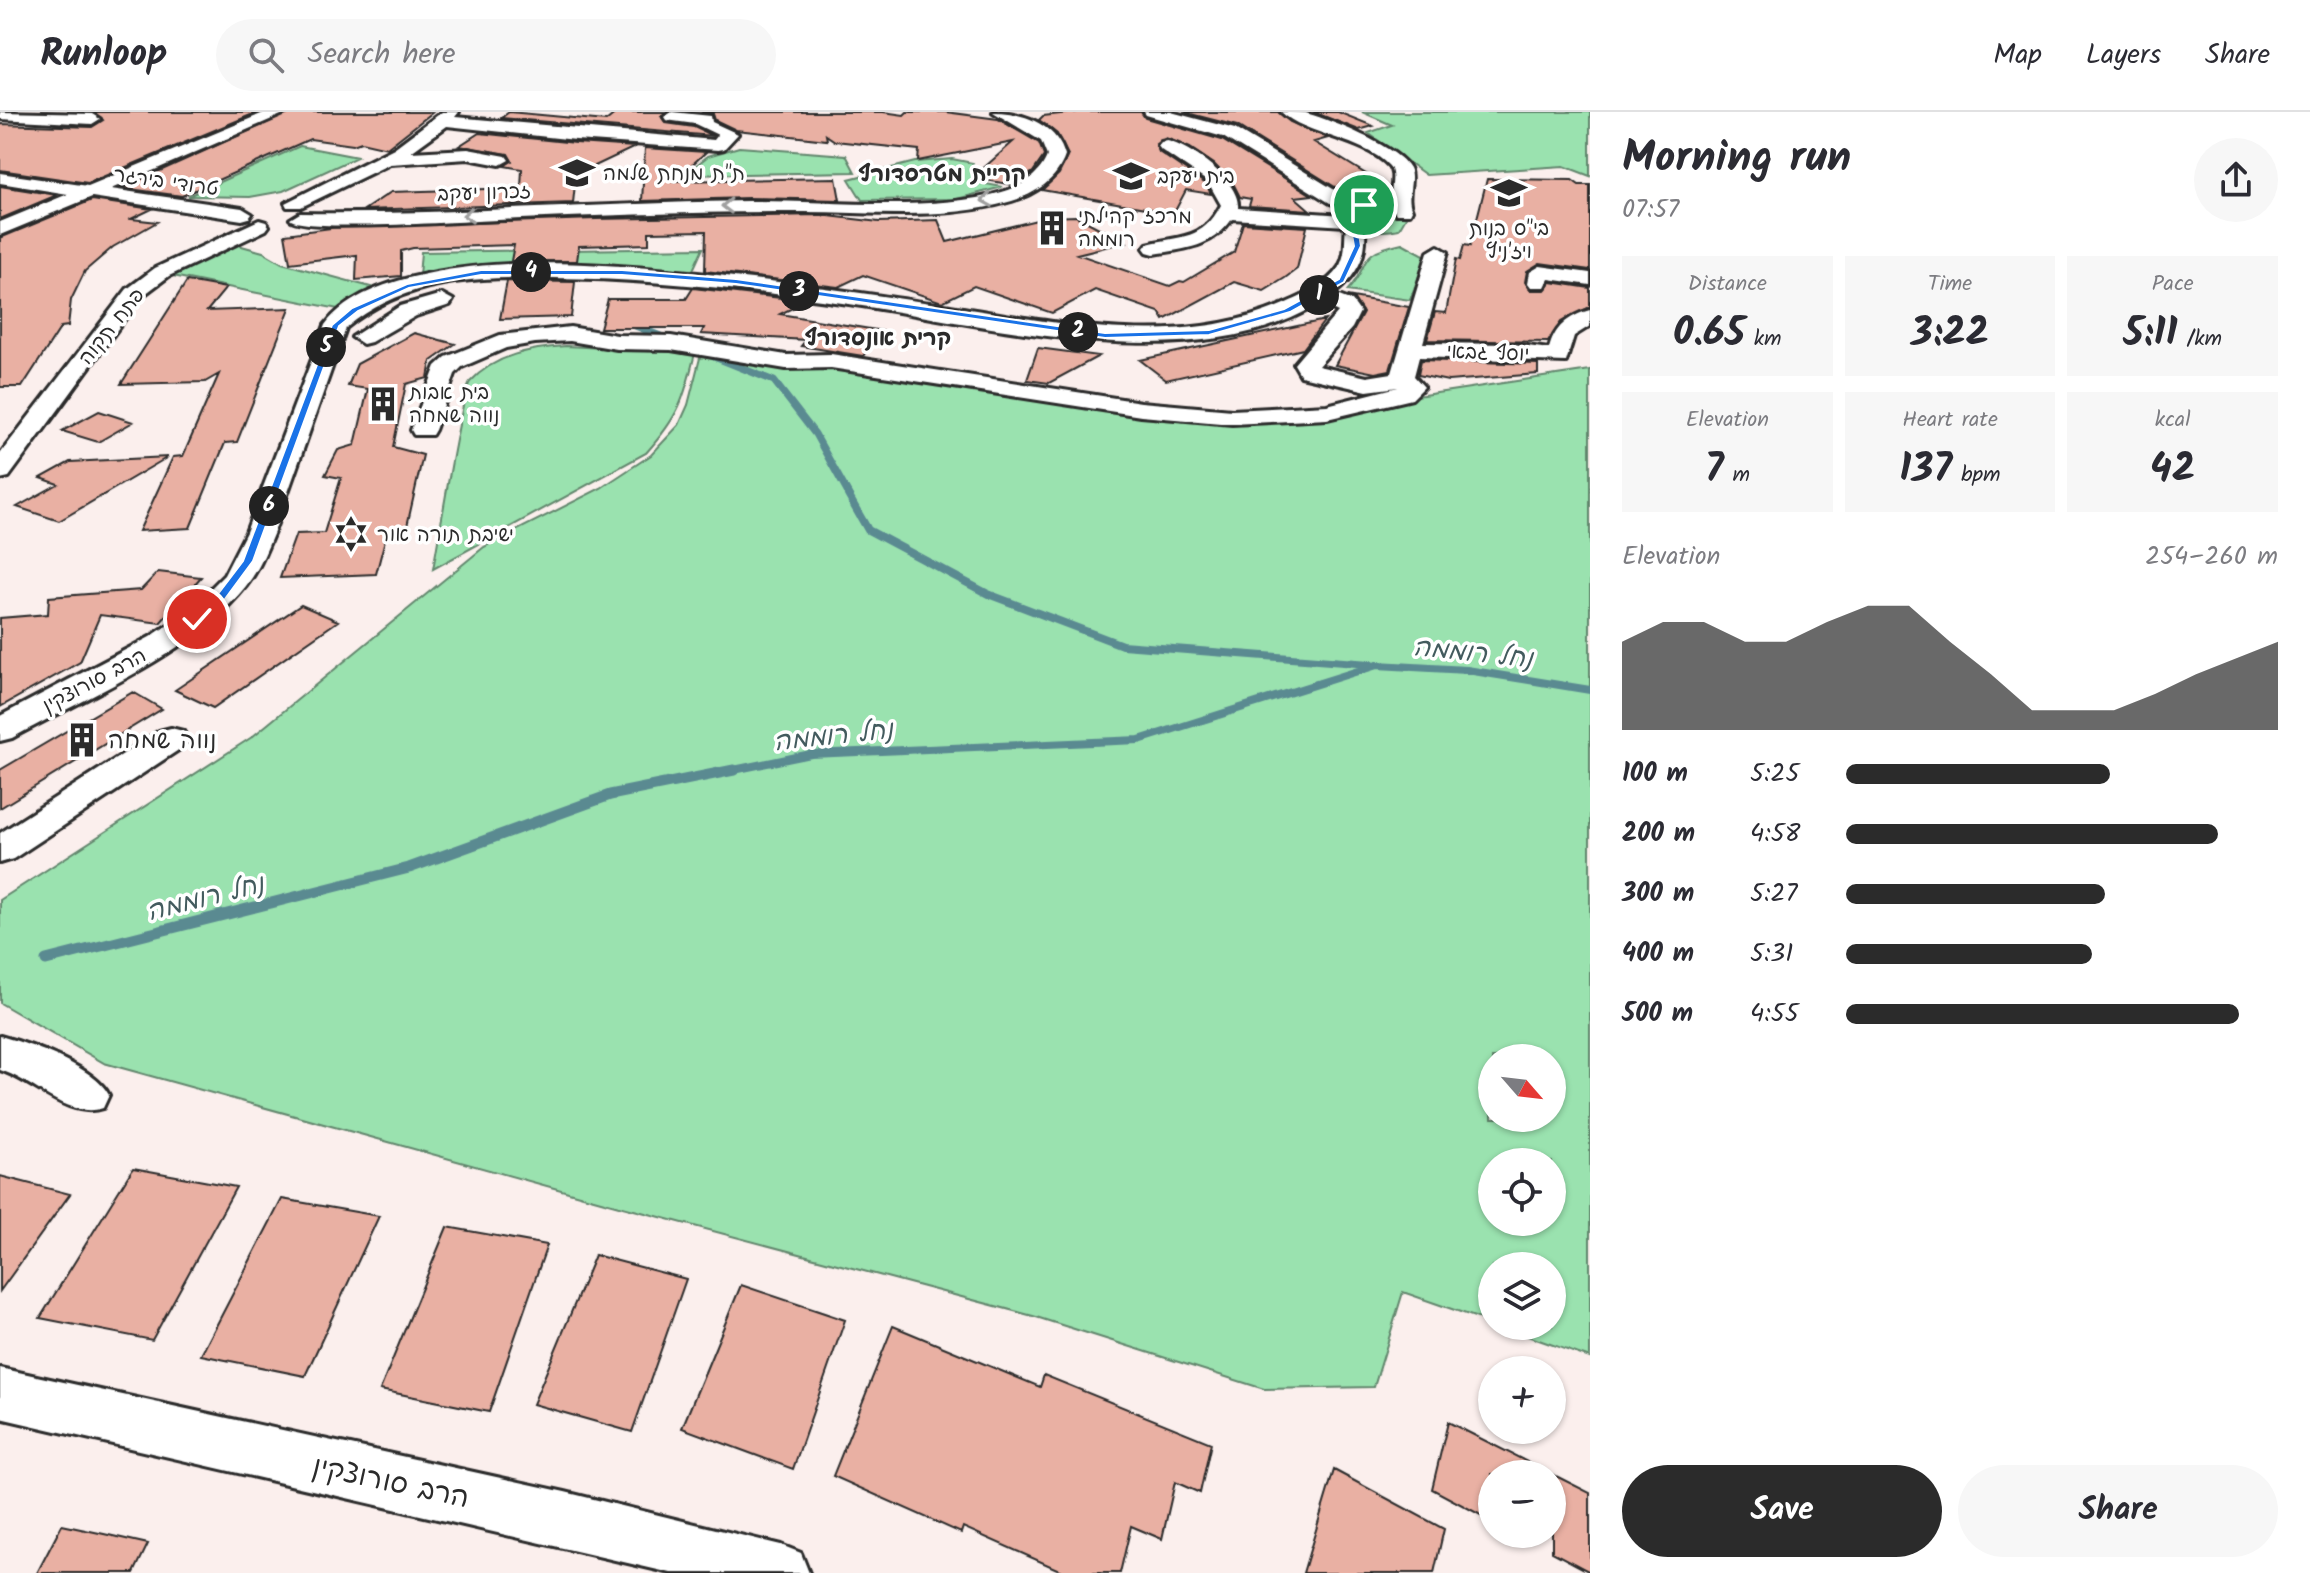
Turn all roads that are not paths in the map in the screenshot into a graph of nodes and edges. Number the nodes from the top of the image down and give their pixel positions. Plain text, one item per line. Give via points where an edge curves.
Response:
1 (45, 112) edge
2 (280, 112) edge
3 (1001, 112) edge
4 (1152, 112) edge
5 (1289, 112) edge
6 (0, 114) edge
7 (22, 115) junction
8 (448, 116) edge
9 (672, 117) dead end
10 (92, 119) dead end
11 (479, 125) junction
12 (455, 141) dead end
13 (1167, 146) dead end
14 (384, 159) junction
15 (500, 160) dead end
16 (0, 178) edge
17 (85, 192) junction
18 (272, 211) junction
19 (1226, 213) junction
20 (1362, 224) junction
21 (0, 229) edge
22 (1154, 248) dead end
23 (1438, 252) dead end
24 (456, 275) junction
25 (1590, 279) edge
26 (1538, 283) dead end
27 (1318, 295) junction
28 (1127, 313) dead end
29 (1590, 317) edge
30 (1091, 334) junction
31 (363, 337) dead end
32 (1411, 350) junction
33 (1402, 378) junction
34 (423, 430) dead end
35 (0, 471) edge
36 (0, 730) edge
37 (171, 739) dead end
38 (0, 850) edge
39 (0, 1053) edge
40 (88, 1095) dead end
41 (0, 1393) edge
42 (781, 1573) edge

1 - 7 street
2 - 17 street
3 -> 18 street, זכרון יעקב via 1044,134 1056,157 1054,166 1033,185 989,200 926,206
4 - 20 street via 1229,133 1325,192
5 - 20 street via 1389,157 1400,168 1403,211
6 - 7 street
7 - 10 street
8 - 11 street
8 - 14 street, פתח תקוה
9 - 11 street via 705,120 703,124 730,134 718,145
11 - 12 street
13 - 19 street via 1224,188 1229,199
14 - 15 street via 468,154
14 - 18 street, פתח תקוה
16 - 17 street, טרודי בירגר
17 - 18 street, טרודי בירגר
17 - 21 street
18 - 35 street, פתח תקוה via 134,293
19 - 20 street
19 - 22 street via 1210,235
20 - 27 street, הרב סורוצקין via 1342,281
23 - 32 street
24 - 30 street, הרב סורוצקין via 514,271 677,276
24 - 31 street via 470,285
24 - 36 street, הרב סורוצקין via 369,302 346,315 330,335 248,561 227,591 161,644
25 - 26 street via 1540,272
27 - 30 street, הרב סורוצקין via 1275,315 1209,332
27 - 33 street via 1349,312 1306,364 1309,371 1367,384
28 - 30 street
29 - 32 street, יוסף גבאי via 1564,333 1558,357
32 - 33 street
33 - 34 street via 1412,387 1404,394 1327,412 1232,417 1141,409 831,361 786,362 671,343 570,334 500,342 454,362 444,371
37 - 38 street
39 - 40 street via 22,1059
41 - 42 street, הרב סורוצקין via 565,1519

